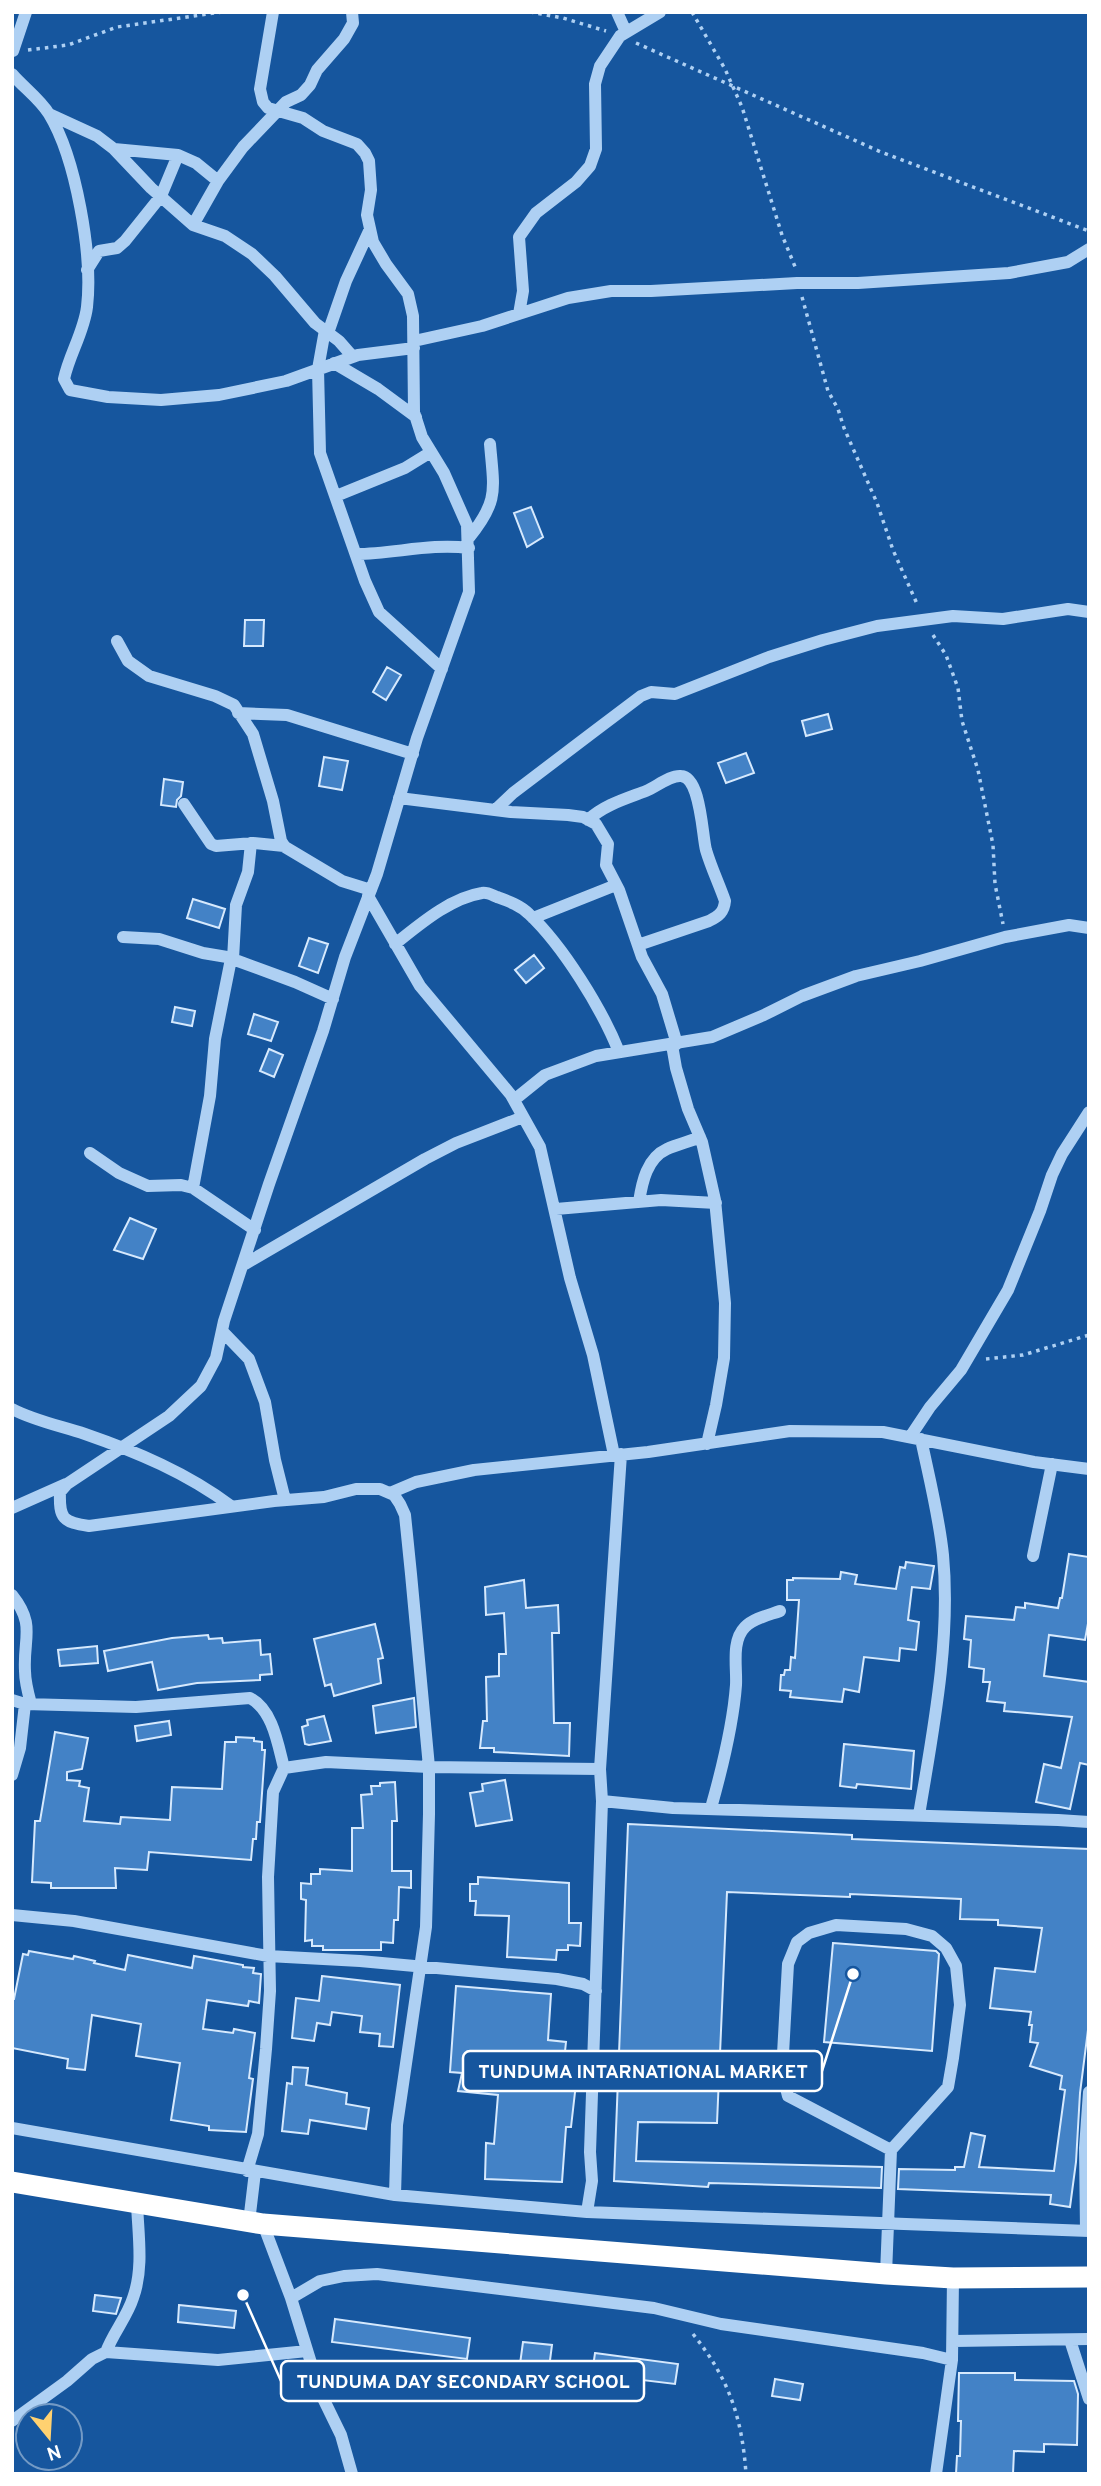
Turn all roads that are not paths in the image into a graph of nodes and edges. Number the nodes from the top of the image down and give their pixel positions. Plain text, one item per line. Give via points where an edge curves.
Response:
1 (26, 12) edge
2 (273, 12) edge
3 (352, 12) edge
4 (617, 12) edge
5 (660, 12) edge
6 (623, 34) junction
7 (13, 51) edge
8 (12, 74) edge
9 (278, 111) junction
10 (48, 113) junction
11 (114, 149) junction
12 (178, 155) junction
13 (218, 181) junction
14 (161, 196) junction
15 (193, 225) junction
16 (370, 229) junction
17 (1089, 249) edge
18 (87, 271) junction
19 (519, 314) junction
20 (326, 332) junction
21 (414, 345) junction
22 (353, 357) junction
23 (334, 363) junction
24 (318, 369) junction
25 (416, 417) junction
26 (490, 444) dead end
27 (431, 452) junction
28 (336, 496) junction
29 (469, 543) junction
30 (356, 554) junction
31 (1089, 612) edge
32 (117, 641) dead end
33 (442, 668) junction
34 (238, 713) junction
35 (413, 754) junction
36 (399, 798) junction
37 (184, 804) dead end
38 (495, 810) junction
39 (588, 820) junction
40 (251, 843) junction
41 (284, 846) junction
42 (616, 885) junction
43 (369, 893) junction
44 (533, 918) junction
45 (1089, 928) edge
46 (123, 937) dead end
47 (395, 944) junction
48 (638, 945) junction
49 (232, 959) junction
50 (333, 999) junction
51 (675, 1044) junction
52 (619, 1052) junction
53 (514, 1100) junction
54 (1089, 1112) edge
55 (523, 1117) junction
56 (700, 1137) junction
57 (90, 1153) dead end
58 (193, 1188) junction
59 (639, 1202) junction
60 (716, 1203) junction
61 (556, 1209) junction
62 (256, 1230) junction
63 (245, 1264) junction
64 (222, 1331) junction
65 (13, 1411) edge
66 (915, 1438) junction
67 (707, 1444) junction
68 (124, 1448) junction
69 (617, 1455) junction
70 (1052, 1464) junction
71 (1089, 1469) edge
72 (67, 1484) junction
73 (390, 1493) junction
74 (285, 1500) junction
75 (231, 1506) junction
76 (12, 1508) edge
77 (1033, 1556) dead end
78 (12, 1595) edge
79 (780, 1611) dead end
80 (23, 1703) edge
81 (429, 1767) junction
82 (284, 1769) junction
83 (600, 1769) junction
84 (12, 1775) edge
85 (602, 1801) junction
86 (711, 1808) junction
87 (919, 1815) junction
88 (1089, 1822) edge
89 (12, 1915) edge
90 (268, 1956) junction
91 (421, 1968) junction
92 (596, 1992) junction
93 (1089, 2092) edge
94 (12, 2128) edge
95 (891, 2150) junction
96 (251, 2172) junction
97 (12, 2182) edge
98 (395, 2195) junction
99 (137, 2203) junction
100 (587, 2212) junction
101 (256, 2223) junction
102 (888, 2223) junction
103 (1087, 2231) edge
104 (886, 2274) junction
105 (1089, 2277) edge
106 (953, 2278) junction
107 (291, 2298) junction
108 (1089, 2339) edge
109 (1070, 2340) junction
110 (954, 2341) junction
111 (307, 2351) junction
112 (106, 2352) junction
113 (953, 2360) junction
114 (1089, 2399) edge
115 (12, 2421) edge
116 (352, 2474) edge
117 (936, 2474) edge

1 - 7 street
2 - 9 street via 260,95 268,108
3 - 9 street via 353,23 344,39 310,85
4 - 6 street
5 - 6 street
6 - 19 street via 600,66 595,84 596,149 590,166 537,213 519,237 523,275
8 - 10 street
9 - 13 street
9 - 16 street via 303,118 365,153 371,176
10 - 11 street
10 - 18 street via 77,189
11 - 12 street
11 - 14 street
12 - 13 street
12 - 14 street
13 - 15 street
14 - 15 street
14 - 18 street via 125,241 117,248 99,251
15 - 20 street via 225,236 252,254
16 - 20 street
16 - 21 street via 373,242 408,294
17 - 19 street via 1068,262 1009,273 611,291
18 - 24 street via 87,309 64,379 75,393 161,400 219,395
19 - 21 street
20 - 22 street
20 - 24 street
21 - 22 street
21 - 25 street
22 - 23 street
23 - 24 street
23 - 25 street
24 - 28 street via 320,453
25 - 27 street
26 - 29 street via 493,501
27 - 28 street via 405,468
27 - 29 street via 467,525
28 - 30 street
29 - 30 street
29 - 33 street via 469,592
30 - 33 street via 379,612
31 - 38 street via 1068,609 1003,619 953,616 877,626 823,639 676,694 657,691 641,696
32 - 34 street via 128,661 149,676 215,696 234,705
33 - 35 street
34 - 35 street via 287,715
34 - 41 street via 253,734
35 - 36 street
36 - 38 street
36 - 43 street
37 - 40 street via 211,844
38 - 39 street
39 - 42 street via 596,824 608,844 606,865
39 - 48 street via 614,803 674,777 682,775 693,789 705,848 725,909 709,921
40 - 41 street
40 - 49 street via 248,872 236,905
41 - 43 street
42 - 44 street
42 - 48 street
43 - 47 street
43 - 50 street
44 - 47 street via 515,904 484,892 437,913
44 - 52 street via 583,985
45 - 51 street via 1069,925 1005,937 856,976 712,1037
46 - 49 street via 159,939
47 - 53 street via 419,986
48 - 51 street via 662,994
49 - 50 street
49 - 58 street
50 - 62 street
51 - 52 street
51 - 56 street via 676,1068
52 - 53 street via 545,1074
53 - 55 street
54 - 66 street via 1052,1175 1008,1290
55 - 61 street via 540,1147
55 - 63 street via 425,1159
56 - 59 street via 666,1149 654,1161 643,1175
56 - 60 street
57 - 58 street via 119,1173 148,1185
58 - 62 street
59 - 60 street
59 - 61 street
60 - 67 street via 725,1303 723,1358
61 - 69 street
62 - 63 street
63 - 64 street
64 - 68 street via 216,1358 201,1386
64 - 74 street via 249,1359 265,1402
65 - 68 street
66 - 67 street via 883,1432 790,1431
66 - 70 street
66 - 87 street via 943,1554 944,1616 936,1708
67 - 69 street
68 - 72 street
68 - 75 street via 180,1473
69 - 73 street via 474,1470 416,1482
69 - 83 street
70 - 71 street
70 - 77 street
72 - 75 street via 60,1492 63,1518 89,1526
72 - 76 street
73 - 74 street via 356,1489
73 - 81 street via 405,1515
74 - 75 street
78 - 80 street via 26,1617
79 - 86 street via 745,1627 739,1637 729,1731
80 - 82 street via 136,1707 250,1698 265,1710
80 - 84 street via 20,1748
81 - 82 street via 326,1762
81 - 83 street
81 - 91 street
82 - 90 street via 273,1792
83 - 85 street
85 - 86 street
85 - 92 street
86 - 87 street
87 - 88 street
89 - 90 street via 74,1921
90 - 91 street
90 - 96 street via 266,2049
91 - 92 street via 558,1979
91 - 98 street via 397,2125
92 - 100 street via 592,2181
93 - 103 street
94 - 96 street
95 - 95 street via 798,2102 788,2096 784,2086 788,1964 797,1942 836,1924 906,1929 932,1936 956,1966 960,2004 948,2087
95 - 102 street
96 - 98 street
96 - 101 street
97 - 99 highway
98 - 100 street
99 - 101 highway
99 - 112 street via 139,2275 126,2315
100 - 102 street
101 - 104 highway
101 - 107 street
102 - 103 street
102 - 104 street
104 - 106 highway
105 - 106 highway
106 - 110 street
107 - 111 street
107 - 113 street via 320,2281 377,2274 614,2303 721,2325
108 - 109 street
109 - 110 street
109 - 114 street
110 - 113 street
111 - 112 street via 218,2360
111 - 116 street
112 - 115 street
113 - 117 street

